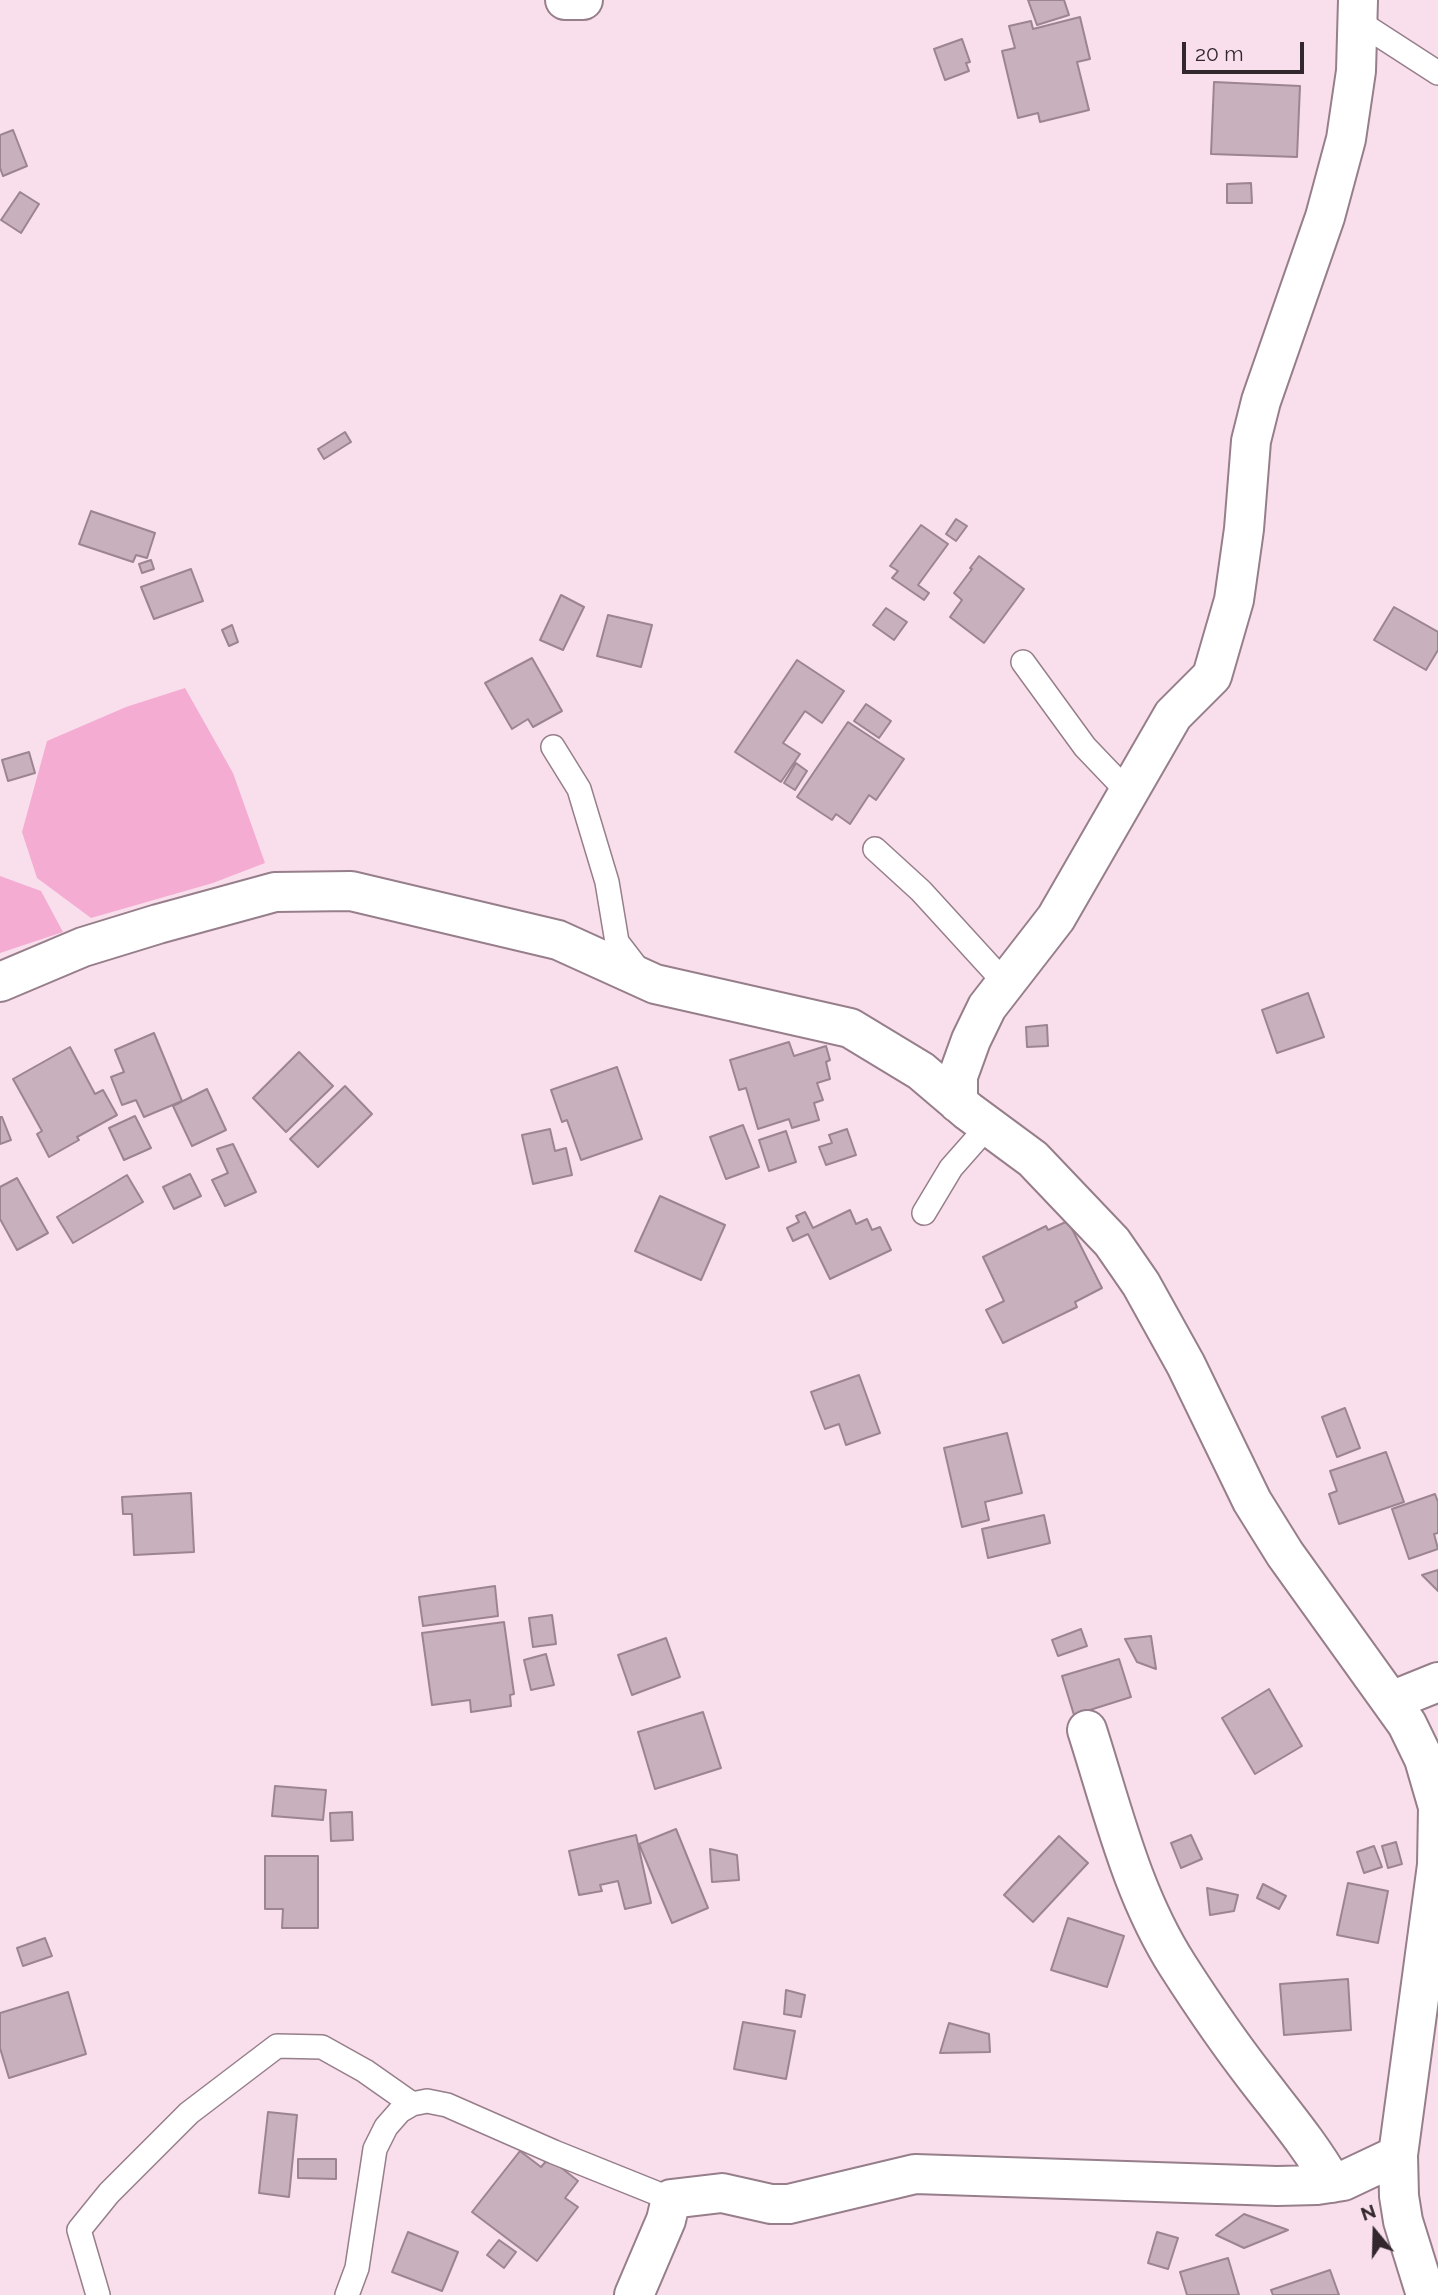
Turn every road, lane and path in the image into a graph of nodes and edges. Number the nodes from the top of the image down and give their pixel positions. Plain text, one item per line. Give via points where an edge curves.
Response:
1 (565, 0) edge
2 (583, 0) edge
3 (1357, 10) edge
4 (1438, 73) edge
5 (1023, 662) dead end
6 (553, 747) dead end
7 (1128, 792) junction
8 (875, 849) dead end
9 (646, 980) junction
10 (0, 982) edge
11 (1006, 984) junction
12 (973, 1114) junction
13 (924, 1213) dead end
14 (1438, 1682) edge
15 (1391, 1701) junction
16 (1087, 1730) dead end
17 (412, 2104) junction
18 (1398, 2155) junction
19 (1332, 2183) junction
20 (671, 2199) junction
21 (98, 2295) edge
22 (347, 2295) edge
23 (634, 2295) edge
24 (1426, 2295) edge

1 - 2 street
3 - 4 lane
3 - 7 street via 1356,71 1346,139 1325,218 1251,441 1234,600 1216,664 1212,676 1173,716
5 - 7 lane via 1085,747
6 - 9 lane via 579,789 607,882 617,942
7 - 11 street via 1056,918
8 - 11 lane via 921,891
9 - 10 street via 558,940 351,891 275,892 83,947
9 - 12 street via 850,1028 922,1071
11 - 12 street via 987,1007 958,1076
12 - 13 lane via 951,1168
12 - 15 street via 1033,1159 1112,1242 1186,1365 1252,1501
14 - 15 street
15 - 18 street via 1424,1759 1438,1807 1437,1865
16 - 19 street via 1145,1909 1221,2032
17 - 20 lane via 447,2105
17 - 21 lane via 322,2047 277,2046 190,2113 109,2193 79,2230
17 - 22 lane via 386,2127 375,2149 357,2268
18 - 19 street
18 - 24 street via 1403,2221
19 - 20 street via 1277,2186 915,2174 789,2204 722,2193
20 - 23 street

